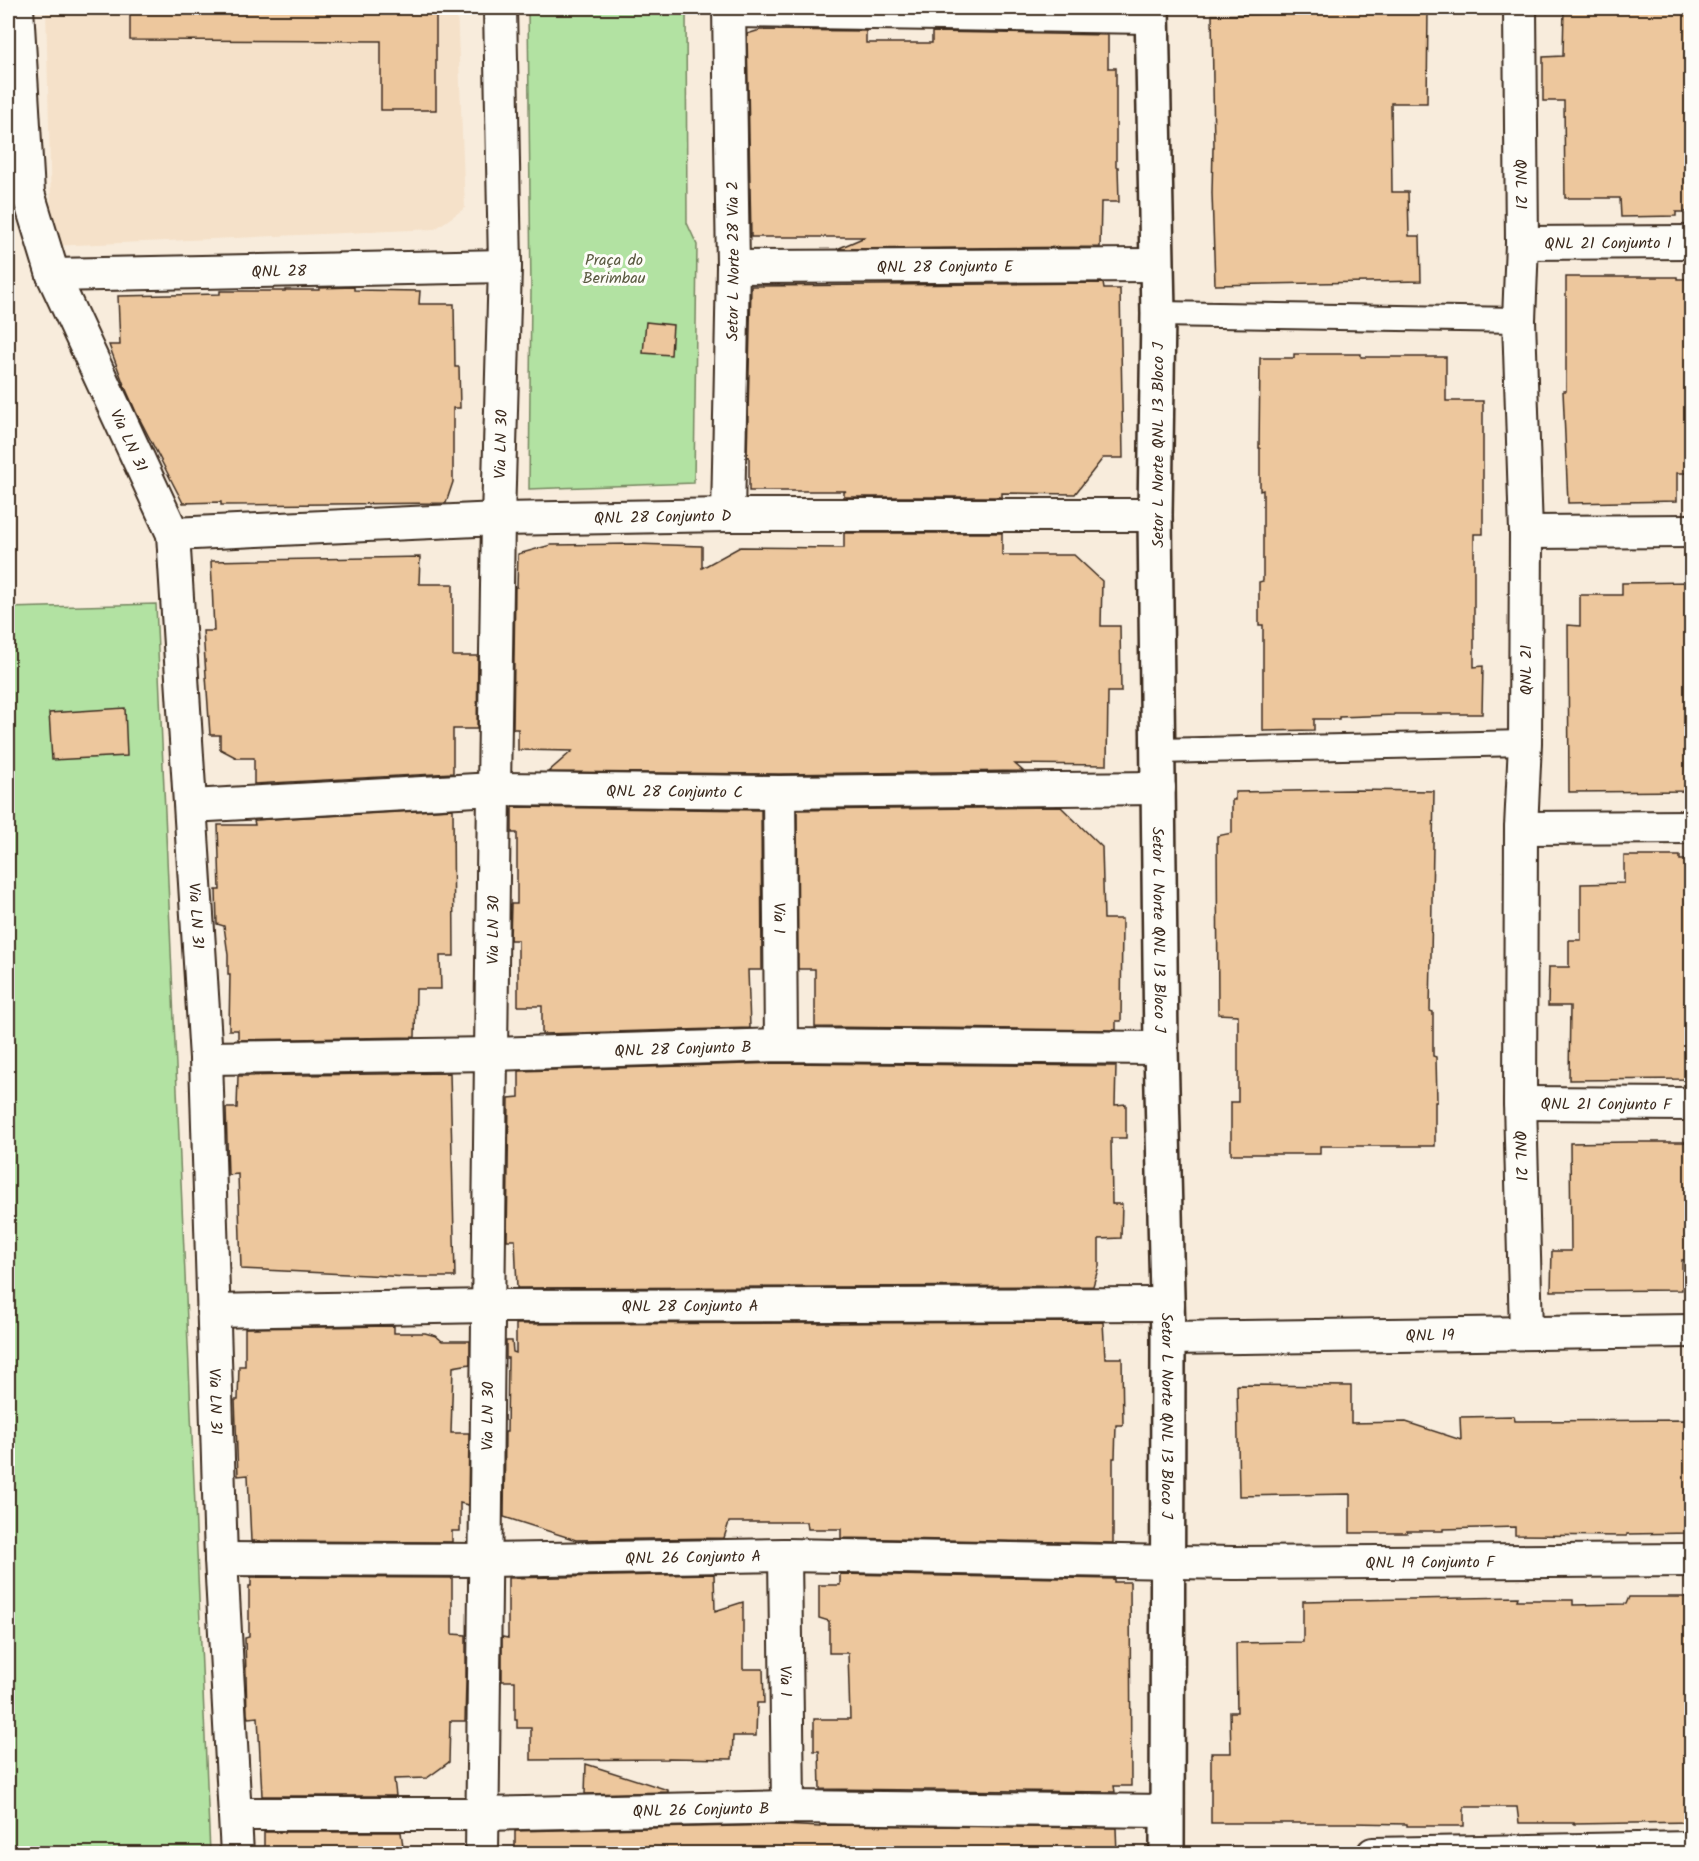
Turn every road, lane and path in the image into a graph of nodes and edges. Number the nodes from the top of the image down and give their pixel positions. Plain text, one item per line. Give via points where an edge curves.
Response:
1 (17, 8) edge
2 (500, 8) edge
3 (1520, 8) edge
4 (729, 9) edge
5 (1152, 12) edge
6 (18, 194) edge
7 (1522, 243) junction
8 (1692, 243) edge
9 (1156, 265) junction
10 (505, 266) junction
11 (733, 267) junction
12 (53, 275) junction
13 (1158, 314) junction
14 (1519, 320) junction
15 (728, 515) junction
16 (1155, 515) junction
17 (498, 519) junction
18 (1692, 531) edge
19 (1526, 532) junction
20 (173, 534) junction
21 (1524, 743) junction
22 (1158, 751) junction
23 (1159, 788) junction
24 (494, 789) junction
25 (779, 792) junction
26 (191, 806) junction
27 (1692, 827) edge
28 (1521, 828) junction
29 (781, 1045) junction
30 (1161, 1048) junction
31 (492, 1054) junction
32 (206, 1058) junction
33 (1520, 1102) junction
34 (1692, 1104) edge
35 (1168, 1304) junction
36 (488, 1306) junction
37 (213, 1311) junction
38 (1692, 1331) edge
39 (1526, 1332) junction
40 (1168, 1338) junction
41 (785, 1555) junction
42 (221, 1558) junction
43 (486, 1560) junction
44 (1692, 1560) edge
45 (1167, 1562) junction
46 (788, 1807) junction
47 (1167, 1810) junction
48 (235, 1814) junction
49 (482, 1814) junction
50 (1692, 1848) edge
51 (237, 1854) edge
52 (482, 1854) edge
53 (1167, 1854) edge
54 (1374, 1854) edge

1 - 6 street, Via LN 31
2 - 10 street, Via LN 30
3 - 7 street, QNL 21
4 - 5 street
4 - 11 street, Setor L Norte 28 Via 2
5 - 9 street, Setor L Norte QNL 13 Bloco J
6 - 12 street, Via LN 31
7 - 8 street, QNL 21 Conjunto I
7 - 14 street, QNL 21
9 - 11 street, QNL 28 Conjunto E
9 - 13 street, Setor L Norte QNL 13 Bloco J
10 - 12 street, QNL 28
10 - 17 street, Via LN 30
11 - 15 street, Setor L Norte 28 Via 2
12 - 20 street, Via LN 31
13 - 14 street
13 - 16 street, Setor L Norte QNL 13 Bloco J
14 - 19 street, QNL 21
15 - 16 street, QNL 28 Conjunto D
15 - 17 street, QNL 28 Conjunto D
16 - 22 street, Setor L Norte QNL 13 Bloco J
17 - 20 street, QNL 28 Conjunto D
17 - 24 street, Via LN 30
18 - 19 street
19 - 21 street, QNL 21
20 - 26 street, Via LN 31
21 - 22 street
21 - 28 street, QNL 21
22 - 23 street, Setor L Norte QNL 13 Bloco J
23 - 25 street, QNL 28 Conjunto C
23 - 30 street, Setor L Norte QNL 13 Bloco J
24 - 25 street, QNL 28 Conjunto C
24 - 26 street, QNL 28 Conjunto C
24 - 31 street, Via LN 30
25 - 29 street, Via 1
26 - 32 street, Via LN 31
27 - 28 street
28 - 33 street, QNL 21
29 - 30 street, QNL 28 Conjunto B
29 - 31 street, QNL 28 Conjunto B
30 - 35 street, Setor L Norte QNL 13 Bloco J
31 - 32 street, QNL 28 Conjunto B
31 - 36 street, Via LN 30
32 - 37 street, Via LN 31
33 - 34 street, QNL 21 Conjunto F
33 - 39 street, QNL 21
35 - 36 street, QNL 28 Conjunto A
35 - 40 street, Setor L Norte QNL 13 Bloco J
36 - 37 street, QNL 28 Conjunto A
36 - 43 street, Via LN 30
37 - 42 street, Via LN 31
38 - 39 street, QNL 19
39 - 40 street, QNL 19
40 - 45 street, Setor L Norte QNL 13 Bloco J
41 - 43 street, QNL 26 Conjunto A
41 - 45 street, QNL 26 Conjunto A
41 - 46 street, Via 1
42 - 43 street, QNL 26 Conjunto A
42 - 48 street, Via LN 31
43 - 49 street, Via LN 30
44 - 45 street, QNL 19 Conjunto F
45 - 47 street, Setor L Norte QNL 13 Bloco J
46 - 47 street, QNL 26 Conjunto B
46 - 49 street, QNL 26 Conjunto B
47 - 53 street, Setor L Norte QNL 13 Bloco J
48 - 49 street, QNL 26 Conjunto B
48 - 51 street, Via LN 31
49 - 52 street, Via LN 30
50 - 54 street

